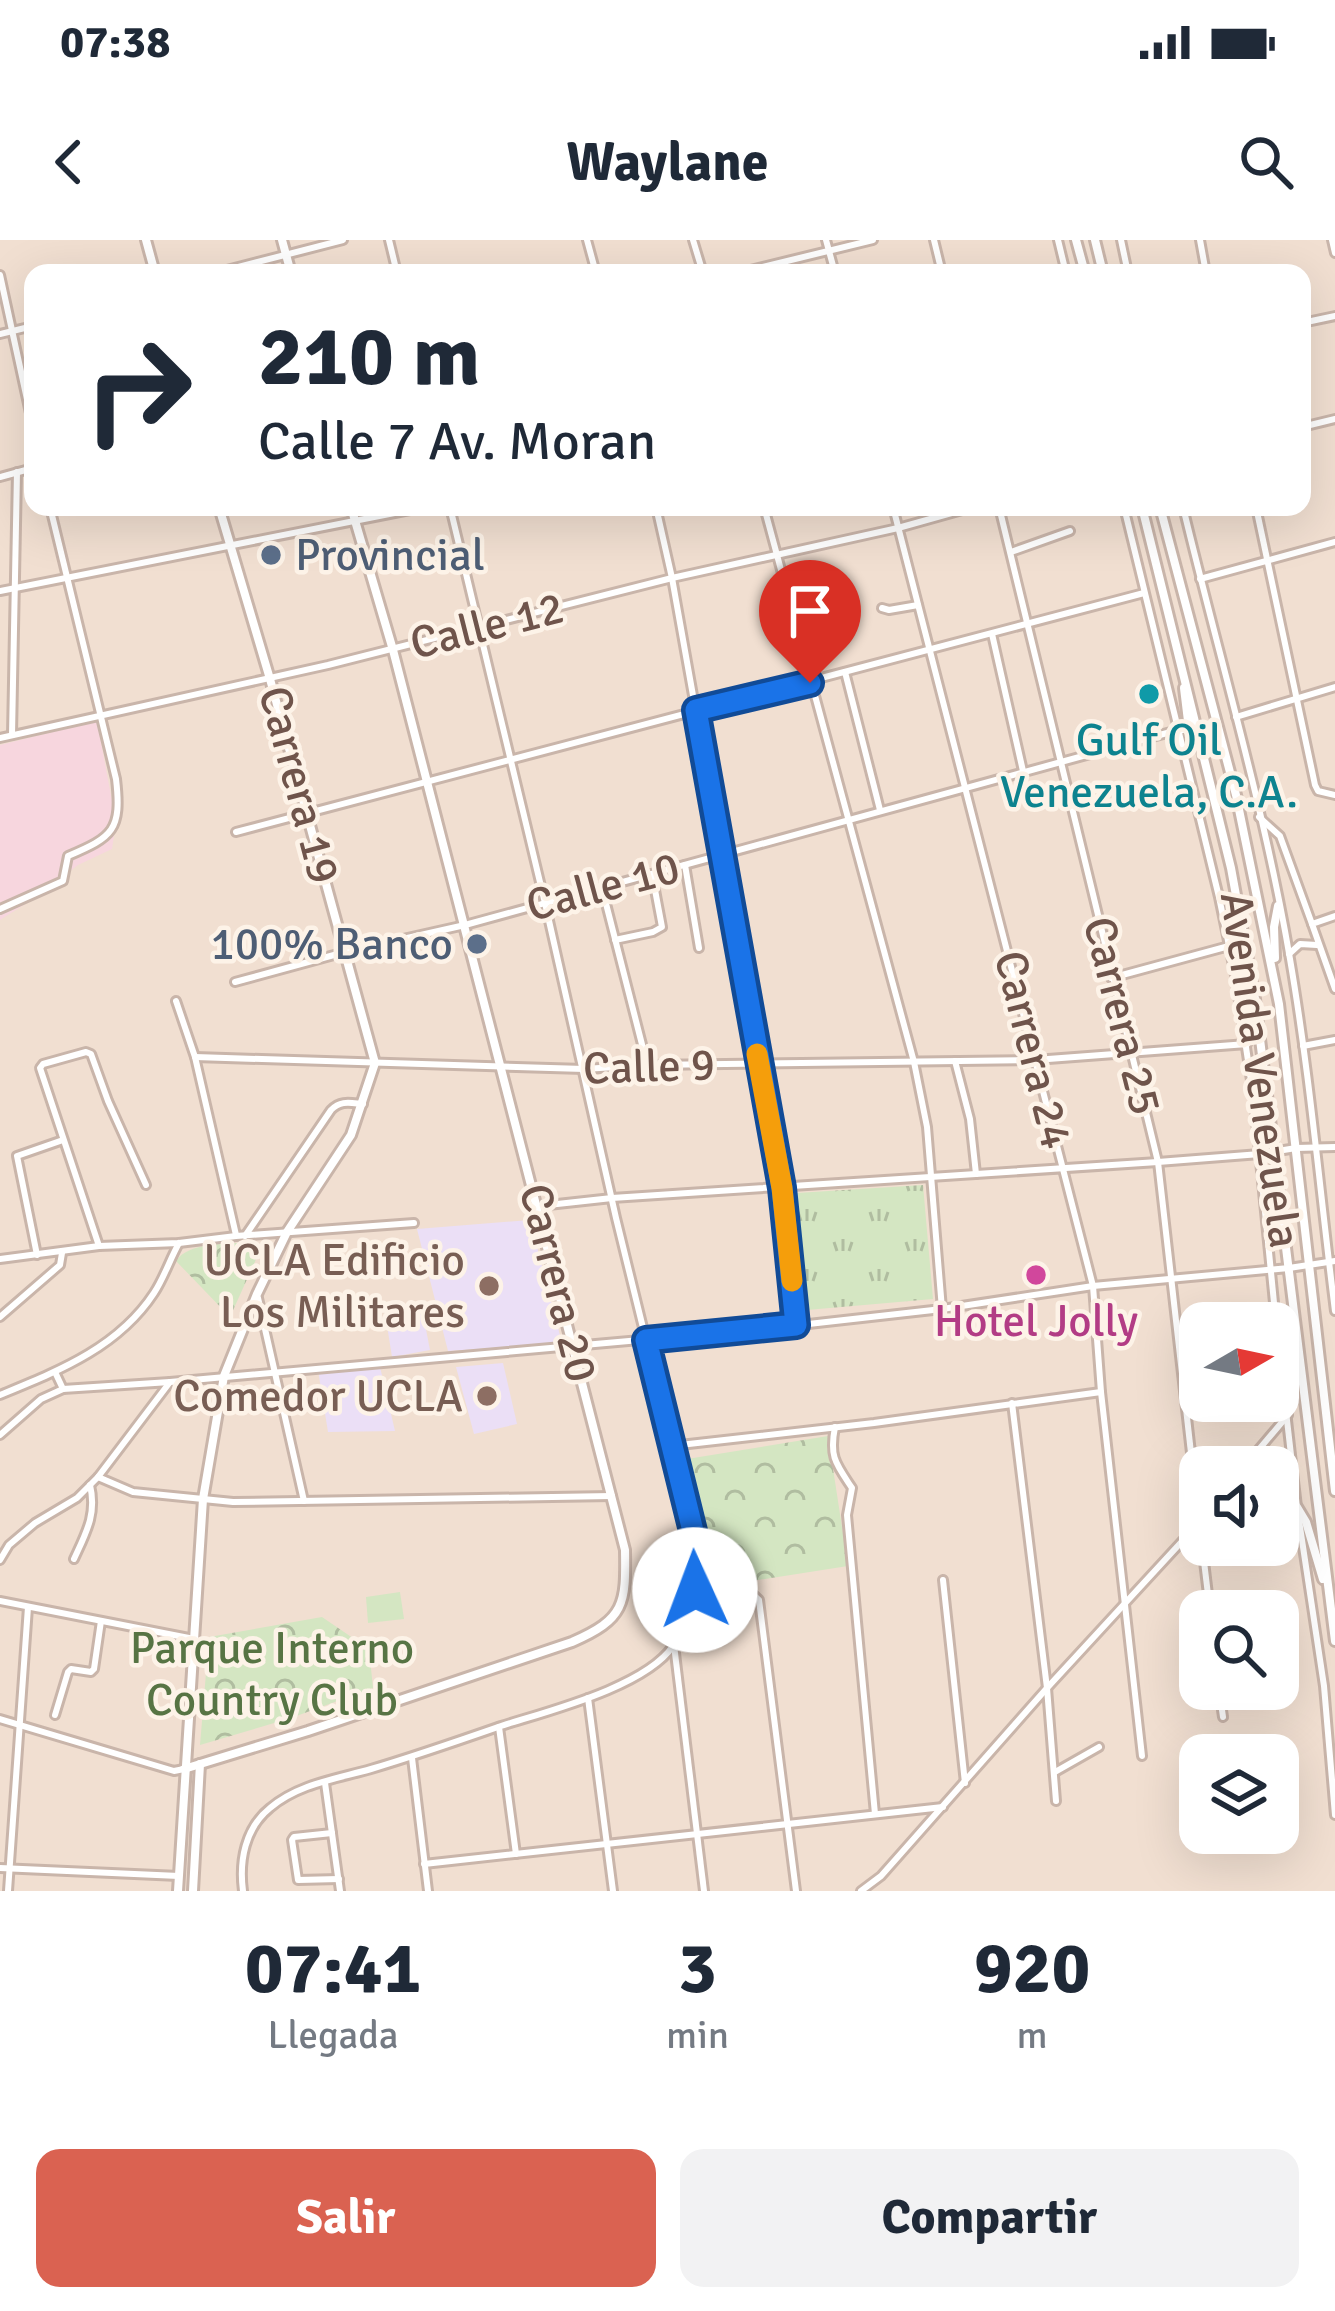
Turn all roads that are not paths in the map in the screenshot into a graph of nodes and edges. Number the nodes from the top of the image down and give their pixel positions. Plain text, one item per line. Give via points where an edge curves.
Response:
1 (282, 240) edge
2 (343, 240) edge
3 (826, 240) edge
4 (873, 240) edge
5 (1332, 240) edge
6 (829, 250) junction
7 (1335, 253) edge
8 (286, 255) junction
9 (250, 264) edge
10 (288, 264) edge
11 (774, 264) edge
12 (833, 264) edge
13 (0, 275) edge
14 (24, 328) edge
15 (14, 330) junction
16 (0, 334) edge
17 (24, 381) edge
18 (24, 470) edge
19 (17, 472) junction
20 (0, 477) edge
21 (52, 516) edge
22 (222, 516) edge
23 (354, 516) edge
24 (377, 516) edge
25 (452, 516) edge
26 (658, 516) edge
27 (766, 516) edge
28 (895, 516) edge
29 (941, 516) edge
30 (1001, 516) edge
31 (1126, 516) edge
32 (1144, 516) edge
33 (1162, 516) edge
34 (1185, 516) edge
35 (1258, 516) edge
36 (355, 520) junction
37 (898, 528) junction
38 (1070, 531) dead end
39 (1335, 542) edge
40 (231, 546) junction
41 (1010, 552) junction
42 (777, 555) junction
43 (1268, 562) junction
44 (672, 578) junction
45 (66, 579) junction
46 (1200, 579) junction
47 (14, 588) junction
48 (0, 591) edge
49 (1144, 593) junction
50 (918, 605) junction
51 (882, 608) dead end
52 (1028, 625) junction
53 (478, 628) junction
54 (992, 634) junction
55 (393, 650) junction
56 (930, 650) junction
57 (845, 673) junction
58 (270, 679) junction
59 (1186, 680) junction
60 (810, 683) junction
61 (1335, 687) edge
62 (1295, 697) junction
63 (696, 710) junction
64 (100, 715) junction
65 (1236, 717) junction
66 (1178, 730) junction
67 (12, 735) junction
68 (0, 738) edge
69 (512, 761) junction
70 (1060, 763) junction
71 (1024, 772) junction
72 (427, 782) junction
73 (965, 787) junction
74 (1335, 792) edge
75 (880, 810) junction
76 (307, 816) junction
77 (1259, 818) junction
78 (848, 820) junction
79 (236, 832) dead end
80 (722, 854) junction
81 (685, 865) junction
82 (652, 874) junction
83 (602, 888) junction
84 (545, 903) junction
85 (1279, 906) junction
86 (0, 909) edge
87 (1335, 916) edge
88 (465, 925) junction
89 (1313, 927) junction
90 (615, 940) junction
91 (1319, 945) junction
92 (1229, 946) junction
93 (699, 948) dead end
94 (346, 952) junction
95 (1289, 954) junction
96 (1111, 978) junction
97 (1274, 978) junction
98 (235, 982) dead end
99 (1335, 988) edge
100 (176, 1001) dead end
101 (1335, 1040) edge
102 (1246, 1044) junction
103 (1304, 1046) junction
104 (1132, 1053) junction
105 (195, 1057) junction
106 (1035, 1060) junction
107 (955, 1061) junction
108 (914, 1062) junction
109 (375, 1064) junction
110 (759, 1064) junction
111 (647, 1066) junction
112 (503, 1067) junction
113 (584, 1070) junction
114 (363, 1104) junction
115 (63, 1140) junction
116 (1335, 1147) edge
117 (1296, 1148) junction
118 (1316, 1148) junction
119 (1275, 1151) junction
120 (1260, 1154) junction
121 (1158, 1162) junction
122 (1063, 1168) junction
123 (976, 1174) junction
124 (931, 1176) junction
125 (146, 1185) dead end
126 (782, 1188) junction
127 (612, 1198) junction
128 (539, 1206) junction
129 (414, 1223) dead end
130 (287, 1232) junction
131 (240, 1236) junction
132 (179, 1243) junction
133 (100, 1246) junction
134 (62, 1253) junction
135 (37, 1255) junction
136 (0, 1259) edge
137 (1332, 1261) edge
138 (1307, 1264) junction
139 (1288, 1268) junction
140 (1269, 1270) junction
141 (1169, 1279) junction
142 (1093, 1286) junction
143 (257, 1294) junction
144 (1273, 1302) edge
145 (942, 1309) junction
146 (1335, 1311) edge
147 (0, 1317) edge
148 (796, 1325) junction
149 (646, 1340) junction
150 (575, 1347) junction
151 (55, 1372) junction
152 (274, 1373) junction
153 (224, 1376) junction
154 (170, 1382) junction
155 (63, 1388) junction
156 (1101, 1392) junction
157 (0, 1395) edge
158 (1012, 1402) junction
159 (1281, 1422) edge
160 (835, 1427) junction
161 (0, 1435) edge
162 (670, 1446) junction
163 (1190, 1446) edge
164 (1261, 1446) edge
165 (98, 1477) junction
166 (90, 1485) junction
167 (1335, 1491) edge
168 (612, 1496) junction
169 (202, 1499) junction
170 (304, 1503) junction
171 (1299, 1511) edge
172 (1299, 1521) edge
173 (1179, 1543) edge
174 (74, 1559) dead end
175 (0, 1560) edge
176 (943, 1580) dead end
177 (695, 1590) junction
178 (1329, 1595) junction
179 (1126, 1600) junction
180 (0, 1601) edge
181 (28, 1607) junction
182 (101, 1621) junction
183 (194, 1639) junction
184 (1335, 1641) edge
185 (674, 1645) junction
186 (1047, 1688) junction
187 (588, 1697) junction
188 (1222, 1710) edge
189 (55, 1715) dead end
190 (1223, 1717) dead end
191 (0, 1719) edge
192 (20, 1725) junction
193 (499, 1727) junction
194 (1099, 1747) dead end
195 (1142, 1756) dead end
196 (412, 1757) junction
197 (200, 1764) junction
198 (184, 1769) junction
199 (1054, 1772) junction
200 (325, 1783) junction
201 (965, 1783) junction
202 (1056, 1801) dead end
203 (944, 1807) junction
204 (875, 1814) junction
205 (1335, 1815) edge
206 (785, 1823) junction
207 (332, 1833) junction
208 (695, 1834) junction
209 (607, 1843) junction
210 (516, 1854) junction
211 (424, 1864) junction
212 (4, 1868) edge
213 (179, 1876) junction
214 (338, 1879) junction
215 (8, 1891) edge
216 (178, 1891) edge
217 (193, 1891) edge
218 (244, 1891) edge
219 (340, 1891) edge
220 (428, 1891) edge
221 (613, 1891) edge
222 (704, 1891) edge
223 (796, 1891) edge
224 (861, 1891) edge

1 - 8 street
2 - 8 street
3 - 6 street
4 - 6 street
5 - 7 street
6 - 11 street
6 - 12 street
8 - 9 street
8 - 10 street
13 - 15 street
14 - 15 street
15 - 16 street
15 - 17 street
18 - 19 street
19 - 20 street
19 - 47 street
21 - 45 street
22 - 40 street, Carrera 19
23 - 36 street, Carrera 20
24 - 36 street
25 - 53 street
26 - 44 street
27 - 42 street
28 - 37 street, Carrera 24
29 - 37 street, Calle 12
30 - 41 street, Carrera 25
31 - 49 street, Avenida Venezuela
32 - 59 street, Avenida Venezuela
33 - 97 street, Avenida Venezuela
34 - 46 street, Avenida Venezuela
35 - 43 street
36 - 40 street
36 - 55 street, Carrera 20
37 - 42 street, Calle 12
37 - 50 street, Carrera 24
38 - 41 street
39 - 43 street
40 - 45 street
40 - 58 street, Carrera 19
41 - 52 street, Carrera 25
42 - 44 street, Calle 12
42 - 60 street
43 - 46 street
43 - 62 street
44 - 53 street, Calle 12
44 - 63 street
45 - 47 street
45 - 64 street
46 - 65 street, Avenida Venezuela
47 - 48 street
47 - 67 street
49 - 52 street
49 - 66 street, Avenida Venezuela
50 - 51 street
50 - 56 street, Carrera 24
52 - 54 street
52 - 70 street, Carrera 25
53 - 55 street, Calle 12
53 - 69 street
54 - 56 street
54 - 71 street
55 - 58 street, Calle 12
55 - 72 street, Carrera 20
56 - 57 street
56 - 73 street, Carrera 24
57 - 60 street
57 - 75 street
58 - 64 street, Calle 12
58 - 76 street, Carrera 19
59 - 66 street via 1188,721
59 - 119 street, Avenida Venezuela via 1235,890
60 - 63 street
60 - 78 street
61 - 62 street
62 - 65 street
62 - 74 street via 1315,784
63 - 69 street
63 - 80 street
64 - 67 street, Calle 12
64 - 86 street via 118,796 112,833 68,856 63,881
65 - 77 street, Avenida Venezuela
66 - 70 street, Calle 10
66 - 92 street, Avenida Venezuela
67 - 68 street, Calle 12
69 - 72 street
69 - 84 street
70 - 71 street, Calle 10
70 - 96 street, Carrera 25
71 - 73 street, Calle 10
72 - 76 street
72 - 88 street, Carrera 20
73 - 75 street, Calle 10
73 - 106 street, Carrera 24
75 - 78 street, Calle 10
76 - 79 street
76 - 94 street, Carrera 19
77 - 85 street, Avenida Venezuela
77 - 89 street via 1280,836
78 - 80 street, Calle 10
78 - 108 street
80 - 81 street, Calle 10
80 - 110 street
81 - 82 street, Calle 10
81 - 93 street
82 - 83 street, Calle 10
82 - 90 street via 661,930
83 - 84 street, Calle 10
83 - 90 street
84 - 88 street, Calle 10
84 - 113 street
85 - 95 street, Avenida Venezuela
85 - 97 street
87 - 89 street
88 - 94 street, Calle 10
88 - 112 street, Carrera 20
89 - 91 street
90 - 111 street
91 - 95 street via 1300,944
91 - 99 street
92 - 96 street
92 - 102 street, Avenida Venezuela
94 - 98 street, Calle 10
94 - 109 street, Carrera 19
95 - 103 street, Avenida Venezuela
96 - 104 street, Carrera 25
97 - 117 street, Avenida Venezuela
100 - 105 street
101 - 103 street
102 - 104 street, Calle 9
102 - 120 street, Avenida Venezuela
103 - 118 street, Avenida Venezuela
104 - 106 street, Calle 9
104 - 121 street, Carrera 25
105 - 109 street, Calle 9
105 - 131 street
106 - 107 street, Calle 9
106 - 122 street, Carrera 24
107 - 108 street, Calle 9
107 - 123 street
108 - 110 street, Calle 9
108 - 124 street
109 - 112 street, Calle 9
109 - 114 street
110 - 111 street, Calle 9
110 - 126 street
111 - 113 street, Calle 9
112 - 113 street, Calle 9
112 - 128 street, Carrera 20
113 - 127 street
114 - 130 street
114 - 131 street via 331,1110
115 - 125 street via 40,1067 86,1052
115 - 133 street
115 - 135 street via 17,1156
116 - 118 street
117 - 118 street
117 - 119 street
117 - 138 street, Avenida Venezuela
118 - 137 street, Avenida Venezuela
119 - 120 street
119 - 139 street, Avenida Venezuela
120 - 121 street
120 - 140 street, Avenida Venezuela
121 - 122 street
121 - 141 street, Carrera 25
122 - 123 street
122 - 142 street, Carrera 24
123 - 124 street
124 - 126 street
124 - 145 street
126 - 127 street
126 - 148 street
127 - 128 street
127 - 149 street
128 - 150 street, Carrera 20
129 - 130 street
130 - 131 street
130 - 143 street
131 - 132 street
132 - 133 street
132 - 151 street via 128,1326
133 - 134 street
134 - 135 street
134 - 147 street via 60,1265
135 - 136 street
137 - 138 street
137 - 146 street, Avenida Venezuela
138 - 139 street
138 - 167 street, Avenida Venezuela
139 - 140 street
139 - 178 street, Avenida Venezuela
140 - 141 street
140 - 144 street, Avenida Venezuela
141 - 142 street
141 - 163 street, Carrera 25
142 - 145 street
142 - 156 street, Carrera 24
143 - 152 street
143 - 153 street
145 - 148 street
148 - 149 street
149 - 150 street
149 - 162 street
150 - 152 street
150 - 168 street, Carrera 20
151 - 155 street
151 - 157 street
152 - 153 street
152 - 170 street
153 - 154 street
153 - 169 street
154 - 155 street
154 - 165 street
155 - 161 street
156 - 158 street
156 - 179 street, Carrera 24
158 - 160 street
158 - 186 street
159 - 164 street
160 - 162 street
160 - 204 street via 833,1456 852,1488 847,1515
162 - 177 street via 693,1531
165 - 166 street
165 - 169 street via 134,1492
166 - 174 street via 91,1523
166 - 175 street via 35,1522
168 - 170 street
168 - 197 street, Carrera 20 via 626,1582 620,1608 600,1630
169 - 170 street
169 - 183 street
171 - 178 street
172 - 205 street
173 - 179 street
176 - 201 street
177 - 185 street
177 - 206 street via 747,1588 759,1600
178 - 184 street, Avenida Venezuela
179 - 186 street
179 - 195 street, Carrera 24
180 - 181 street
181 - 182 street
181 - 192 street
182 - 183 street
182 - 189 street via 94,1669 68,1672
183 - 198 street
185 - 187 street via 653,1666
185 - 208 street
186 - 199 street
186 - 201 street
187 - 193 street
187 - 209 street
188 - 190 street
191 - 192 street
192 - 198 street
192 - 212 street
193 - 196 street
193 - 210 street
194 - 199 street
196 - 200 street
196 - 211 street
197 - 198 street, Carrera 20
197 - 217 street
198 - 213 street
199 - 202 street
200 - 207 street
200 - 218 street via 287,1795 251,1830
201 - 203 street
203 - 204 street
203 - 224 street
204 - 206 street
206 - 208 street
206 - 223 street
207 - 214 street
207 - 214 street via 292,1843 298,1880
208 - 209 street
208 - 222 street
209 - 210 street
209 - 221 street
210 - 211 street
211 - 220 street
212 - 213 street
212 - 215 street
213 - 216 street
214 - 219 street

